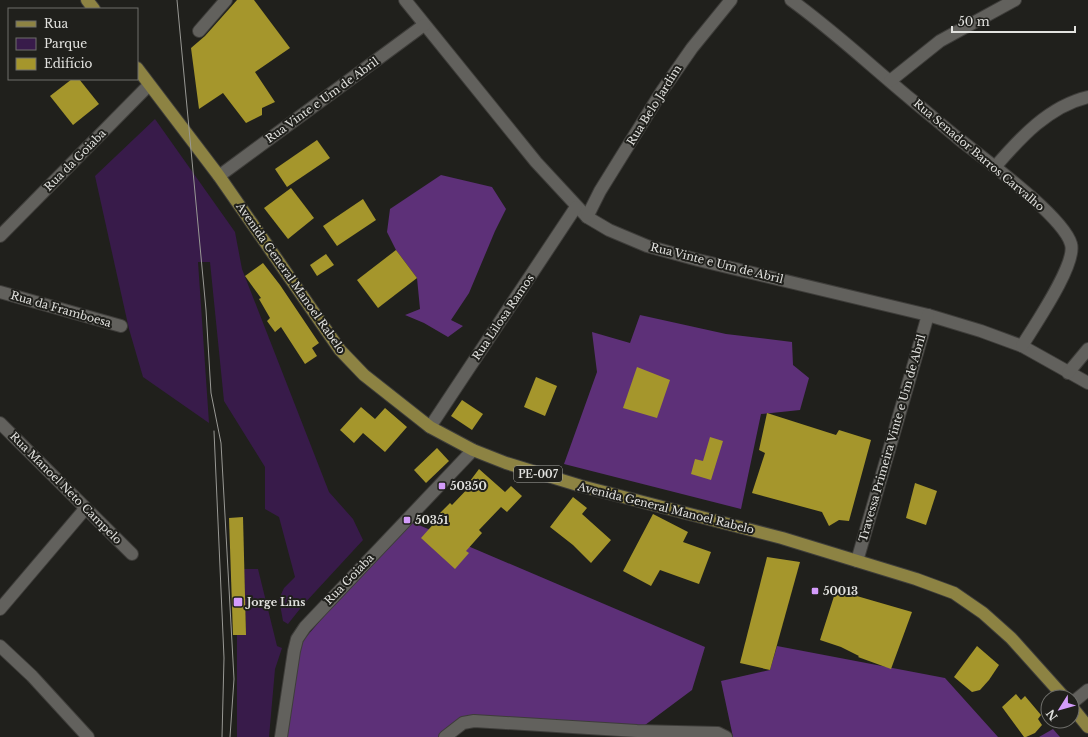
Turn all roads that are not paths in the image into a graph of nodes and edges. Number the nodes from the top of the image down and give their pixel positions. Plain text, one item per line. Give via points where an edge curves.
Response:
1 (87, 0) edge
2 (226, 0) edge
3 (405, 0) edge
4 (731, 0) edge
5 (791, 0) edge
6 (1015, 0) edge
7 (93, 8) edge
8 (424, 24) junction
9 (199, 31) dead end
10 (138, 69) edge
11 (890, 81) junction
12 (149, 85) junction
13 (1088, 97) edge
14 (995, 167) junction
15 (219, 176) junction
16 (576, 207) junction
17 (587, 217) junction
18 (0, 236) edge
19 (0, 292) edge
20 (928, 315) junction
21 (121, 326) dead end
22 (1022, 346) junction
23 (1088, 349) edge
24 (1068, 373) junction
25 (1088, 383) edge
26 (0, 423) edge
27 (430, 426) junction
28 (472, 450) junction
29 (85, 509) junction
30 (132, 554) dead end
31 (857, 561) junction
32 (0, 609) edge
33 (0, 646) edge
34 (1057, 689) edge
35 (1088, 690) edge
36 (1080, 696) edge
37 (1080, 717) edge
38 (1088, 727) edge
39 (88, 737) edge
40 (281, 737) edge
41 (445, 737) edge
42 (726, 737) edge

1 - 7 main road
2 - 9 street
3 - 8 street, Rua Vinte e Um de Abril
4 - 17 street, Rua Belo Jardim via 692,48 662,91 600,190
5 - 11 street, Rua Senador Barros Carvalho
6 - 11 street via 940,41
8 - 15 street, Rua Vinte e Um de Abril
8 - 16 street, Rua Vinte e Um de Abril via 531,156
10 - 12 main road, Avenida General Manoel Rabelo / PE-007
11 - 14 street, Rua Senador Barros Carvalho
12 - 15 main road, Avenida General Manoel Rabelo / PE-007
12 - 18 street, Rua da Goiaba
13 - 14 street via 1061,108 1042,120 1019,139
14 - 22 street, Rua Senador Barros Carvalho via 1060,224 1072,244 1072,255 1066,273
15 - 27 main road, Avenida General Manoel Rabelo / PE-007 via 340,350 364,375
16 - 17 street, Rua Vinte e Um de Abril
16 - 27 street, Rua Lilosa Ramos
17 - 20 street, Rua Vinte e Um de Abril via 609,230 648,246
19 - 21 street, Rua da Framboesa
20 - 22 street, Rua Vinte e Um de Abril
20 - 31 street, Travessa Primeira Vinte e Um de Abril
22 - 24 street, Rua Vinte e Um de Abril
23 - 24 street
24 - 25 street, Rua Vinte e Um de Abril
26 - 29 street, Rua Manoel Neto Campelo
27 - 28 main road, Avenida General Manoel Rabelo / PE-007
28 - 31 main road, Avenida General Manoel Rabelo / PE-007 via 542,475 782,538
28 - 40 street, Rua Goiaba via 305,627 297,639
29 - 30 street, Rua Manoel Neto Campelo
29 - 32 street
31 - 34 main road, Avenida General Manoel Rabelo / PE-007 via 916,579 960,597 1011,638
33 - 39 street via 32,676
35 - 36 street
37 - 38 main road
41 - 42 street via 463,723 474,721 718,733

